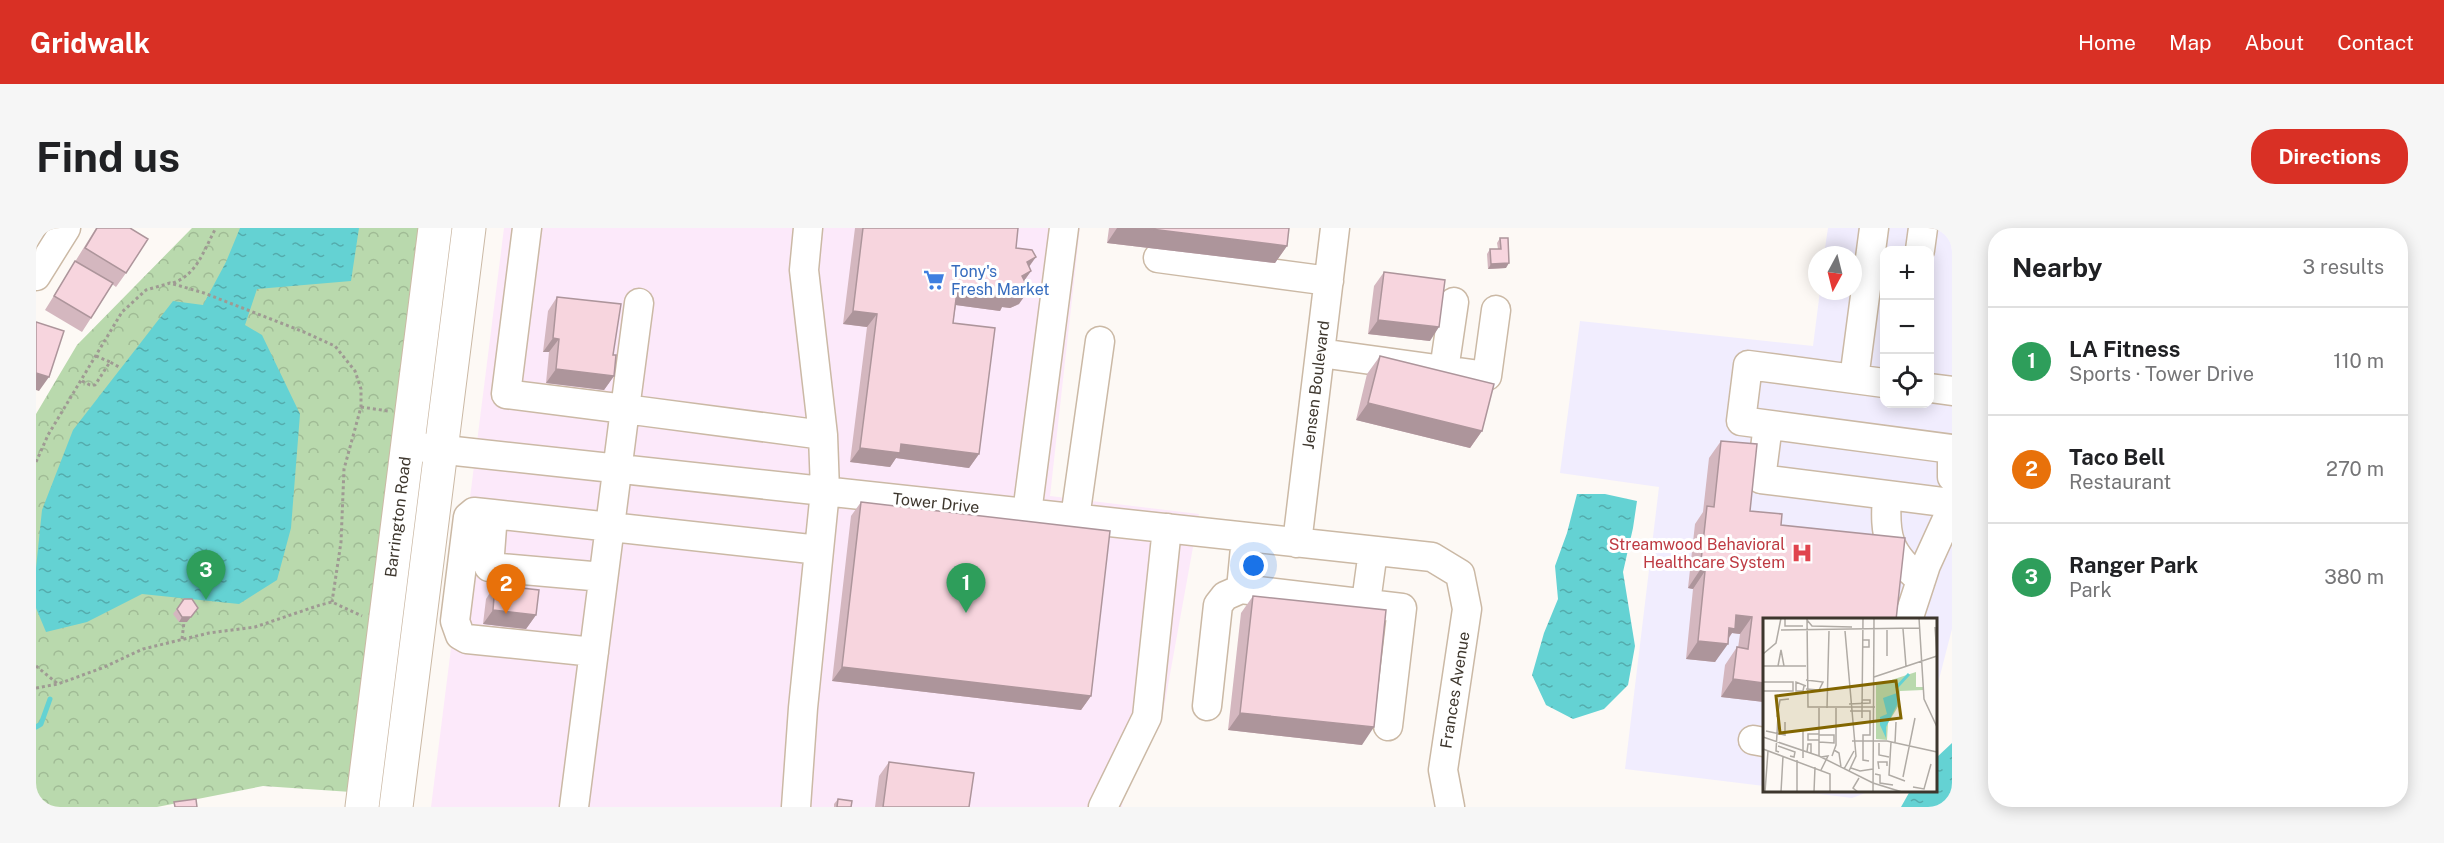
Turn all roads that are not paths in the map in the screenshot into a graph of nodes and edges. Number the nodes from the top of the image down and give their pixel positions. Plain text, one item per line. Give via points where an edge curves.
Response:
1 (66, 228) edge
2 (435, 228) edge
3 (469, 228) edge
4 (527, 228) edge
5 (808, 228) edge
6 (1064, 228) edge
7 (1335, 228) edge
8 (1874, 228) edge
9 (1923, 228) edge
10 (1921, 246) edge
11 (1158, 258) dead end
12 (36, 276) edge
13 (1329, 281) junction
14 (1454, 302) dead end
15 (639, 303) dead end
16 (1496, 310) dead end
17 (1100, 341) dead end
18 (1320, 352) junction
19 (1444, 370) junction
20 (1854, 379) junction
21 (1880, 382) edge
22 (1934, 389) edge
23 (1952, 391) edge
24 (625, 409) junction
25 (1768, 425) junction
26 (823, 435) junction
27 (407, 446) junction
28 (1952, 449) edge
29 (440, 450) junction
30 (1952, 457) edge
31 (618, 468) junction
32 (1952, 477) edge
33 (825, 490) junction
34 (1887, 495) junction
35 (1952, 505) edge
36 (1027, 513) junction
37 (493, 514) junction
38 (1075, 518) junction
39 (610, 525) junction
40 (1167, 528) junction
41 (1246, 537) junction
42 (1297, 543) junction
43 (819, 550) junction
44 (1373, 551) junction
45 (1460, 573) joint
46 (603, 577) junction
47 (1921, 580) junction
48 (1241, 589) junction
49 (1366, 602) junction
50 (1909, 618) edge
51 (594, 652) junction
52 (1207, 706) dead end
53 (1388, 726) dead end
54 (362, 807) edge
55 (396, 807) edge
56 (574, 807) edge
57 (796, 807) edge
58 (1103, 807) edge
59 (1450, 807) edge

1 - 12 street
2 - 27 main road, Barrington Road
3 - 29 main road, Barrington Road
4 - 24 street via 506,394
5 - 26 street via 804,270
6 - 36 street
7 - 13 street, Jensen Boulevard
8 - 20 street
9 - 10 street
11 - 13 street
13 - 18 street, Jensen Boulevard
14 - 19 street
15 - 24 street
16 - 19 street via 1487,376
17 - 38 street
18 - 19 street
18 - 42 street, Jensen Boulevard
20 - 21 street
20 - 25 street via 1748,365 1741,422
22 - 23 street
24 - 26 street
24 - 31 street
25 - 28 street
25 - 34 street via 1761,479
26 - 33 street
27 - 29 street, Tower Drive
27 - 54 main road, Barrington Road
29 - 31 street, Tower Drive
29 - 55 main road, Barrington Road
30 - 32 street
31 - 33 street, Tower Drive
31 - 39 street
33 - 36 street, Tower Drive
33 - 43 street
34 - 35 street
34 - 47 street via 1885,519 1892,550
35 - 47 street
36 - 38 street, Tower Drive
37 - 39 street
37 - 46 street via 489,567
37 - 51 street via 474,512 468,517 455,621 460,635 467,639
38 - 40 street, Tower Drive
39 - 43 street
39 - 46 street
40 - 41 street, Tower Drive
40 - 58 street via 1147,717
41 - 42 street, Tower Drive
41 - 48 street
42 - 44 street, Tower Drive
43 - 57 street
44 - 45 street, Tower Drive via 1432,557
44 - 49 street
45 - 59 street, Frances Avenue via 1467,609 1443,770
46 - 51 street
47 - 50 street
48 - 49 street
48 - 52 street via 1224,596 1218,605
49 - 53 street via 1402,608
51 - 56 street

